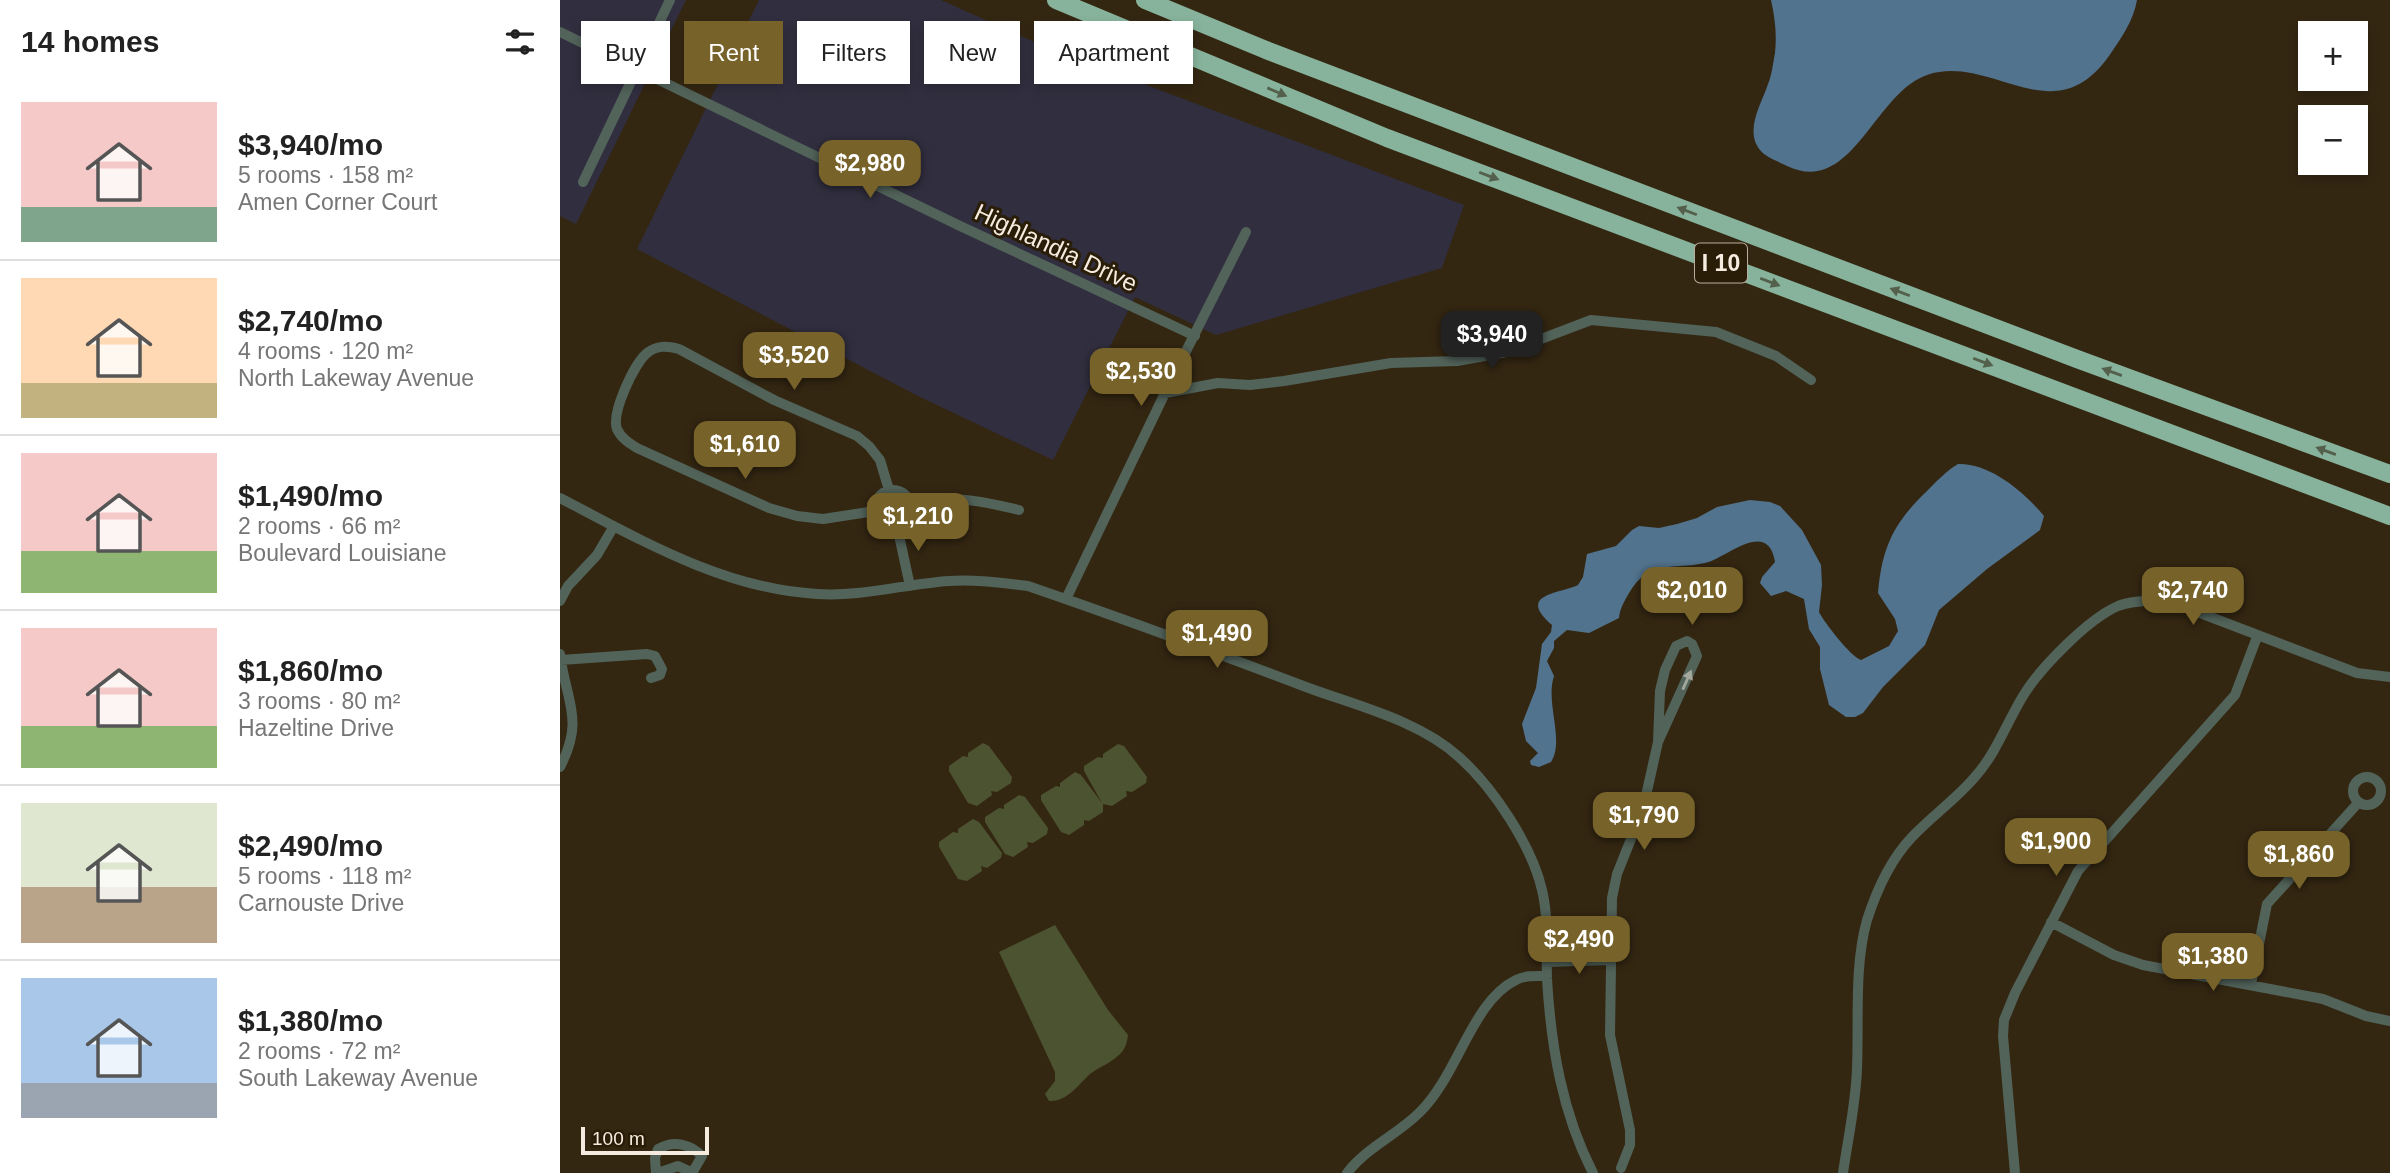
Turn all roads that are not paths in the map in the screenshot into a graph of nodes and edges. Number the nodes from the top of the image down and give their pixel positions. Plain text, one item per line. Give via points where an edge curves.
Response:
1 (670, 0) edge
2 (1056, 0) edge
3 (1145, 0) edge
4 (660, 21) edge
5 (560, 32) edge
6 (581, 42) edge
7 (629, 84) edge
8 (667, 84) edge
9 (583, 182) dead end
10 (1246, 232) dead end
11 (1195, 336) junction
12 (1811, 380) dead end
13 (1165, 393) junction
14 (2390, 474) edge
15 (889, 490) junction
16 (560, 498) edge
17 (911, 504) junction
18 (1019, 510) dead end
19 (875, 511) junction
20 (2390, 516) edge
21 (614, 526) junction
22 (897, 526) junction
23 (910, 586) junction
24 (1066, 599) junction
25 (560, 601) edge
26 (2257, 637) junction
27 (560, 654) edge
28 (561, 660) edge
29 (2390, 677) edge
30 (651, 678) dead end
31 (1658, 742) junction
32 (560, 767) edge
33 (2358, 803) dead end
34 (2051, 922) junction
35 (1610, 960) junction
36 (1547, 962) junction
37 (1547, 976) junction
38 (2251, 984) junction
39 (2390, 1021) edge
40 (1621, 1168) dead end
41 (657, 1173) edge
42 (692, 1173) edge
43 (1347, 1173) edge
44 (1593, 1173) edge
45 (1843, 1173) edge
46 (2015, 1173) edge

1 - 4 street
2 -> 20 highway, I 10 via 1387,138
14 -> 3 highway, I 10 via 1343,80
5 - 6 street, Highlandia Drive
7 - 9 street
8 - 11 street, Highlandia Drive
10 - 11 street
11 - 13 street
12 - 13 street via 1776,356 1716,332 1591,320 1507,352 1457,361 1391,363 1284,381 1217,383
13 - 24 street
15 - 17 street via 903,493
15 - 19 street via 877,498
15 - 19 street via 880,460 857,436 774,400 679,348 656,348 639,361 617,410 618,432 637,448 769,508 797,516 823,519
16 - 21 street
17 - 18 street via 972,498
17 - 22 street via 909,517
19 - 22 street via 881,522
21 - 23 street via 681,559 781,590 831,594
21 - 25 street
22 - 23 street
23 - 24 street via 990,581 1028,586
24 - 36 street via 1392,719 1428,735 1459,757 1484,785 1535,863 1543,892
26 - 29 street via 2357,673
26 - 34 street via 2235,695 2078,871
26 - 45 street via 2166,600 2118,606 2046,664 1974,778 1890,864 1866,923 1860,962 1857,1072
27 - 28 street
28 - 30 street via 647,654 655,656 662,668 660,675
28 - 32 street via 574,733
31 -> 31 street via 1697,656 1687,641 1676,646 1665,670
31 - 35 street via 1643,809 1617,874
33 - 38 street via 2267,904
34 - 38 street via 2143,965
34 - 46 street via 2004,1020
35 - 36 street
35 - 40 street via 1610,1035 1630,1129 1630,1145
36 - 37 street
37 - 43 street via 1515,980 1498,992 1482,1011 1440,1090
37 - 44 street via 1551,1041 1574,1129
38 - 39 street via 2323,999
41 - 42 street via 678,1166
41 - 42 street via 658,1149 673,1144 693,1147 702,1156

